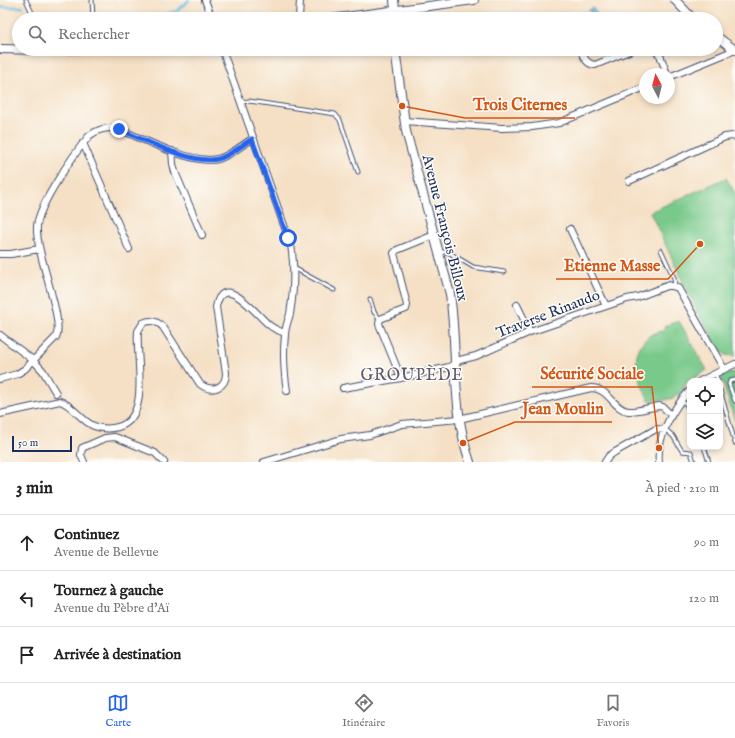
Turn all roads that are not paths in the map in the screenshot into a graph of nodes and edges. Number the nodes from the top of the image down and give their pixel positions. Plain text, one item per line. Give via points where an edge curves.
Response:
1 (26, 0) edge
2 (92, 0) edge
3 (205, 0) edge
4 (300, 0) edge
5 (394, 0) edge
6 (474, 0) edge
7 (675, 0) edge
8 (32, 12) edge
9 (93, 12) edge
10 (209, 12) edge
11 (299, 12) edge
12 (392, 12) edge
13 (398, 12) edge
14 (686, 12) edge
15 (723, 41) edge
16 (0, 49) edge
17 (12, 49) edge
18 (735, 50) edge
19 (723, 55) edge
20 (224, 56) edge
21 (396, 56) edge
22 (584, 56) edge
23 (617, 56) edge
24 (660, 56) edge
25 (720, 56) edge
26 (665, 68) edge
27 (675, 75) edge
28 (639, 89) edge
29 (240, 102) junction
30 (404, 121) junction
31 (735, 137) edge
32 (252, 139) junction
33 (83, 143) junction
34 (172, 151) junction
35 (358, 172) dead end
36 (629, 181) dead end
37 (570, 229) dead end
38 (202, 235) dead end
39 (434, 235) junction
40 (39, 249) junction
41 (128, 249) dead end
42 (661, 250) dead end
43 (439, 252) junction
44 (0, 254) edge
45 (294, 268) junction
46 (504, 272) dead end
47 (675, 286) junction
48 (334, 290) dead end
49 (370, 299) dead end
50 (517, 305) dead end
51 (606, 306) junction
52 (380, 319) junction
53 (530, 332) junction
54 (285, 333) junction
55 (0, 335) edge
56 (34, 360) junction
57 (455, 363) junction
58 (735, 364) edge
59 (724, 369) junction
60 (715, 373) junction
61 (401, 378) junction
62 (706, 378) edge
63 (717, 378) edge
64 (0, 379) edge
65 (735, 381) edge
66 (343, 388) dead end
67 (287, 391) dead end
68 (56, 393) dead end
69 (687, 393) edge
70 (680, 401) junction
71 (723, 401) edge
72 (735, 401) edge
73 (687, 406) edge
74 (0, 414) edge
75 (671, 414) junction
76 (459, 420) junction
77 (665, 430) junction
78 (735, 443) edge
79 (705, 450) edge
80 (84, 462) edge
81 (164, 462) edge
82 (264, 462) edge
83 (470, 462) edge
84 (605, 462) edge
85 (659, 462) edge
86 (694, 462) edge
87 (709, 462) edge

1 - 8 lane
2 - 9 lane
3 - 10 street
4 - 11 street
5 - 12 street
6 - 13 street
7 - 14 street
15 - 18 street
16 - 17 street
18 - 19 street
20 - 29 street
21 - 30 street, Avenue François Billoux
22 - 23 street via 587,62 595,65
24 - 26 street
25 - 27 street
28 - 30 street via 559,122 532,127 502,128
29 - 32 street
29 - 35 lane via 249,101 335,114 340,120
30 - 39 street, Avenue François Billoux
31 - 36 street via 725,137
32 - 34 street via 217,159 196,158
32 - 45 street via 288,238
33 - 34 street via 97,130 112,127
33 - 40 street via 40,214 37,228
33 - 41 street
34 - 38 street via 175,172
37 - 51 street
39 - 43 street, Avenue François Billoux
39 - 52 street via 394,253 407,304 406,309
40 - 44 street
40 - 56 street via 58,333
42 - 47 lane
43 - 46 lane via 448,252 473,267
43 - 57 street, Avenue François Billoux via 451,302
45 - 48 lane
45 - 54 street
47 - 51 street, Traverse Rinaudo via 669,285
47 - 59 street
49 - 52 lane via 374,312
50 - 53 street
51 - 53 street, Traverse Rinaudo
52 - 61 street via 379,324
53 - 57 street, Traverse Rinaudo
54 - 67 street via 283,358
54 - 74 street via 269,325 238,295 224,294 217,301 216,307 226,373 226,379 220,386 210,389 200,384 163,327 152,320 143,323 138,331 138,405 128,422 110,428 93,426 60,401
55 - 56 street
56 - 64 street via 17,374
56 - 68 street
57 - 61 street, Traverse Rinaudo via 449,367
57 - 76 street, Avenue François Billoux
58 - 59 street
59 - 60 street
60 - 62 street
60 - 63 lane
61 - 66 street, Traverse Rinaudo
65 - 72 lane via 730,381
69 - 70 street
70 - 73 lane
70 - 75 street
71 - 78 lane
75 - 76 street via 660,406 628,411 603,391 591,388
75 - 77 street
76 - 82 street via 402,424
76 - 83 street, Avenue François Billoux
77 - 84 street via 656,429 615,452
77 - 85 street via 659,448
77 - 86 lane via 673,436 682,452 691,452
79 - 87 lane
80 - 81 street via 82,448 110,437 122,439 155,453

